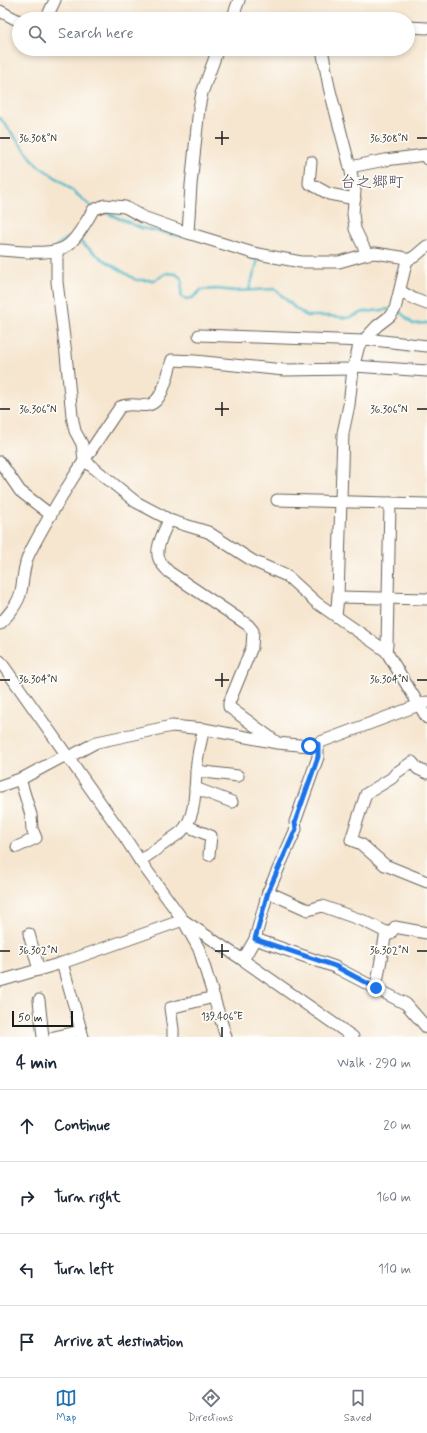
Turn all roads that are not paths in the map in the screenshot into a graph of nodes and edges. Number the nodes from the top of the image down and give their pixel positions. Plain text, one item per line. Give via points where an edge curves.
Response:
1 (55, 0) edge
2 (239, 0) edge
3 (0, 10) edge
4 (49, 12) edge
5 (235, 12) edge
6 (12, 17) edge
7 (415, 28) edge
8 (427, 28) edge
9 (215, 56) edge
10 (323, 56) edge
11 (427, 159) edge
12 (311, 162) dead end
13 (350, 167) junction
14 (355, 199) junction
15 (188, 233) junction
16 (427, 246) edge
17 (0, 250) edge
18 (57, 250) junction
19 (366, 254) junction
20 (407, 260) junction
21 (400, 291) junction
22 (427, 304) edge
23 (199, 335) dead end
24 (364, 340) junction
25 (427, 346) edge
26 (354, 367) junction
27 (427, 371) edge
28 (84, 460) junction
29 (0, 462) edge
30 (277, 500) dead end
31 (341, 501) junction
32 (390, 503) junction
33 (427, 504) edge
34 (50, 515) junction
35 (169, 520) junction
36 (338, 597) junction
37 (388, 598) junction
38 (427, 599) edge
39 (336, 616) junction
40 (0, 624) edge
41 (386, 651) junction
42 (0, 661) edge
43 (423, 704) edge
44 (427, 718) edge
45 (204, 729) junction
46 (277, 743) junction
47 (318, 744) junction
48 (66, 756) junction
49 (196, 771) junction
50 (427, 774) edge
51 (238, 776) dead end
52 (20, 779) junction
53 (0, 786) edge
54 (196, 788) junction
55 (232, 802) dead end
56 (187, 826) junction
57 (17, 847) dead end
58 (208, 855) dead end
59 (140, 861) junction
60 (427, 882) edge
61 (268, 892) junction
62 (183, 920) junction
63 (386, 932) junction
64 (427, 933) edge
65 (29, 934) dead end
66 (255, 939) junction
67 (243, 960) junction
68 (62, 963) junction
69 (39, 970) junction
70 (0, 981) edge
71 (376, 988) junction
72 (214, 997) junction
73 (39, 1000) dead end
74 (427, 1028) edge
75 (82, 1034) edge
76 (43, 1037) edge
77 (54, 1037) edge
78 (172, 1037) edge
79 (226, 1037) edge
80 (353, 1037) edge

1 - 4 street
2 - 5 street
3 - 6 street
7 - 8 street
9 - 15 street via 199,108
10 - 13 street
11 - 13 street via 426,155
12 - 14 street via 309,183 329,194
13 - 14 street
14 - 19 street via 355,229
15 - 18 street via 143,217 125,207 105,205 94,210 68,245
15 - 19 street via 253,253 301,262 339,262
16 - 20 street
17 - 18 street
18 - 28 street via 57,282 72,416 75,431 82,444
19 - 20 street via 375,253
20 - 21 street
21 - 22 street
21 - 24 street via 395,309 390,316
23 - 24 street
24 - 25 street
24 - 26 street via 359,345
26 - 27 street
26 - 28 street via 284,370 172,360 160,397 148,405 127,404 120,407
26 - 31 street via 343,433
28 - 34 street
28 - 35 street via 136,502
29 - 34 street via 20,491
30 - 31 street
31 - 32 street
31 - 36 street
32 - 33 street
32 - 37 street
34 - 40 street via 26,561 21,592 13,609
35 - 39 street via 208,532 253,561 287,576
35 - 46 street via 158,551 162,565 253,631 252,647 229,707
36 - 37 street
36 - 39 street
37 - 38 street
37 - 41 street
39 - 41 street
41 - 43 street
42 - 48 street
43 - 44 street
43 - 47 street
45 - 46 street
45 - 48 street via 172,726 113,738
45 - 49 street
46 - 47 street via 310,746
47 - 61 street via 318,757 295,822 296,829
48 - 52 street
48 - 59 street
49 - 51 street
49 - 54 street
50 - 60 street via 412,762 366,794 351,840 361,844 385,865
52 - 53 street
52 - 57 street via 36,838
54 - 55 street
54 - 56 street
56 - 58 street via 211,836
56 - 59 street
59 - 62 street
61 - 63 street via 308,910 322,906
61 - 66 street
62 - 67 street
62 - 68 street
62 - 72 street via 199,949
63 - 64 street via 390,934 395,927
63 - 71 street
65 - 69 street
66 - 67 street
66 - 71 street via 335,966
67 - 80 street
68 - 69 street
68 - 75 street
69 - 70 street
71 - 74 street via 406,1004
72 - 78 street via 170,1008
72 - 79 street
73 - 76 street
75 - 77 street

